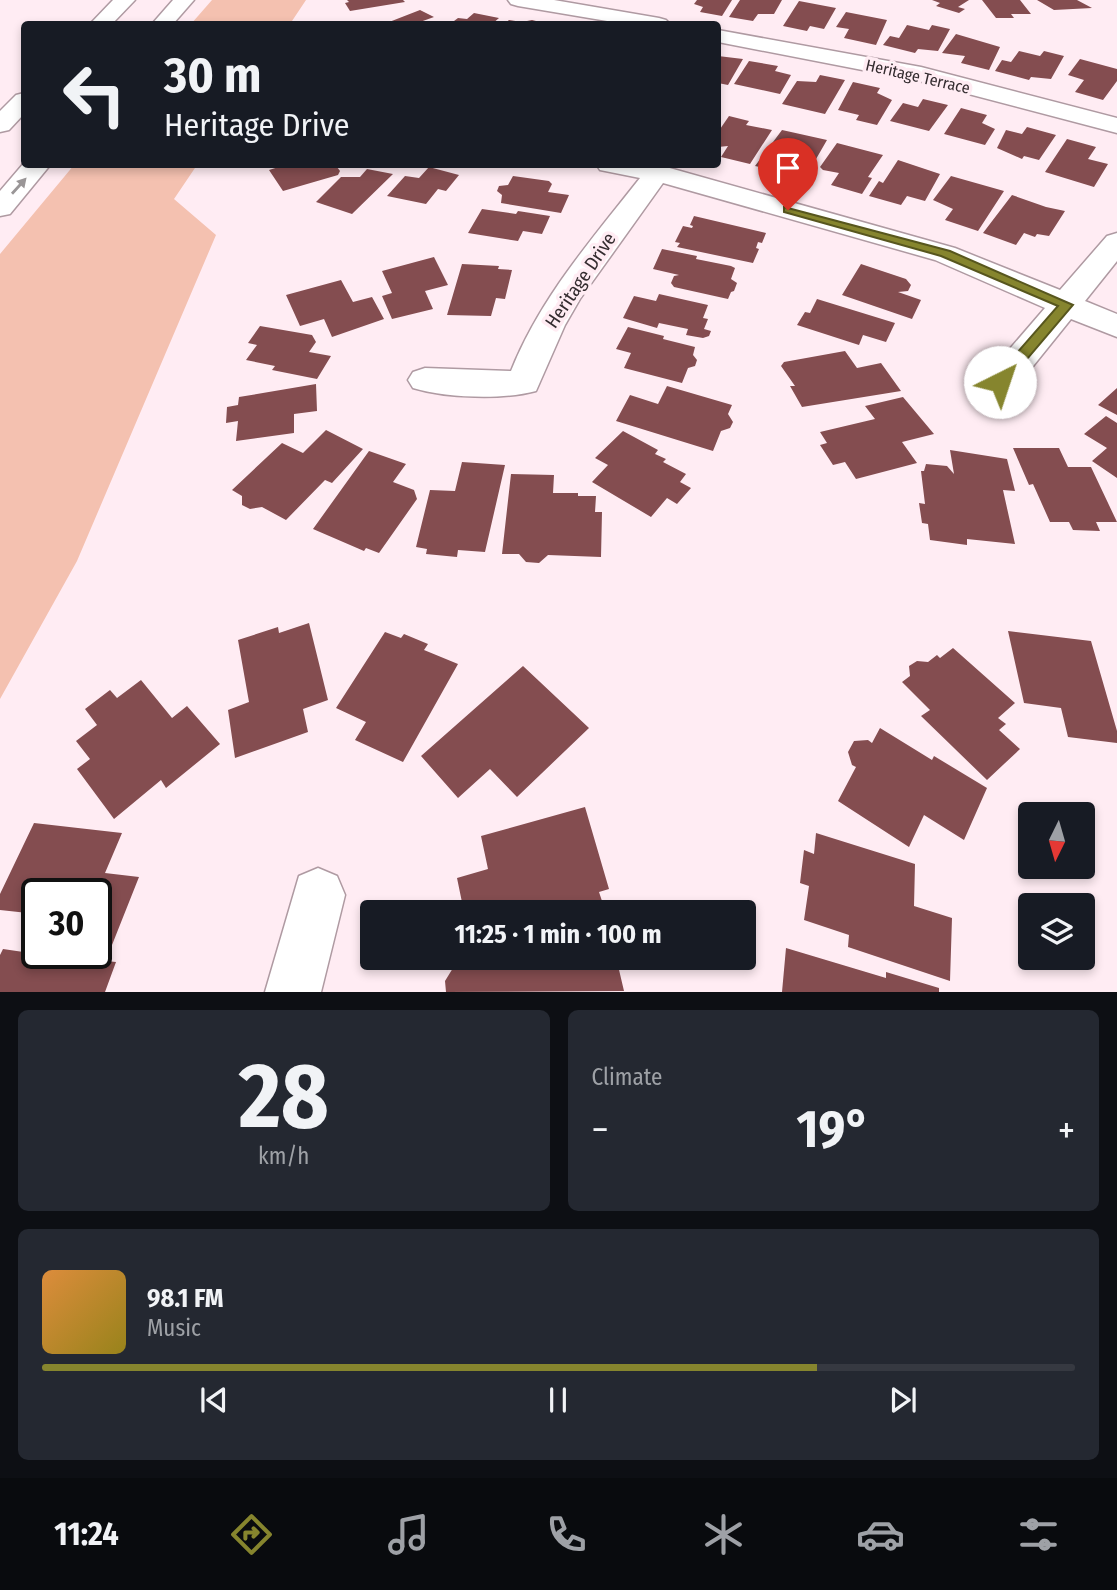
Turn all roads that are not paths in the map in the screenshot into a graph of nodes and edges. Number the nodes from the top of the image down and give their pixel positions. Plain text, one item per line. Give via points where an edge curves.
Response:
1 (125, 0) edge
2 (184, 0) edge
3 (518, 0) edge
4 (660, 2) edge
5 (103, 21) edge
6 (165, 21) edge
7 (642, 21) edge
8 (660, 21) edge
9 (721, 37) edge
10 (21, 103) edge
11 (0, 125) edge
12 (1117, 126) edge
13 (35, 168) edge
14 (630, 168) edge
15 (657, 173) junction
16 (0, 208) edge
17 (1117, 242) edge
18 (1066, 305) junction
19 (1117, 327) edge
20 (425, 380) dead end
21 (1000, 382) dead end
22 (318, 895) dead end
23 (293, 992) edge

1 - 5 street
2 - 6 street
3 - 7 street
4 - 8 street
9 - 12 street, Heritage Terrace via 921,74
10 - 11 street
16 -> 13 street
14 - 15 street
15 - 18 street via 945,254
15 - 20 street, Heritage Drive via 558,306 533,353 524,382
17 - 18 street
18 - 19 street
18 - 21 street
22 - 23 street

